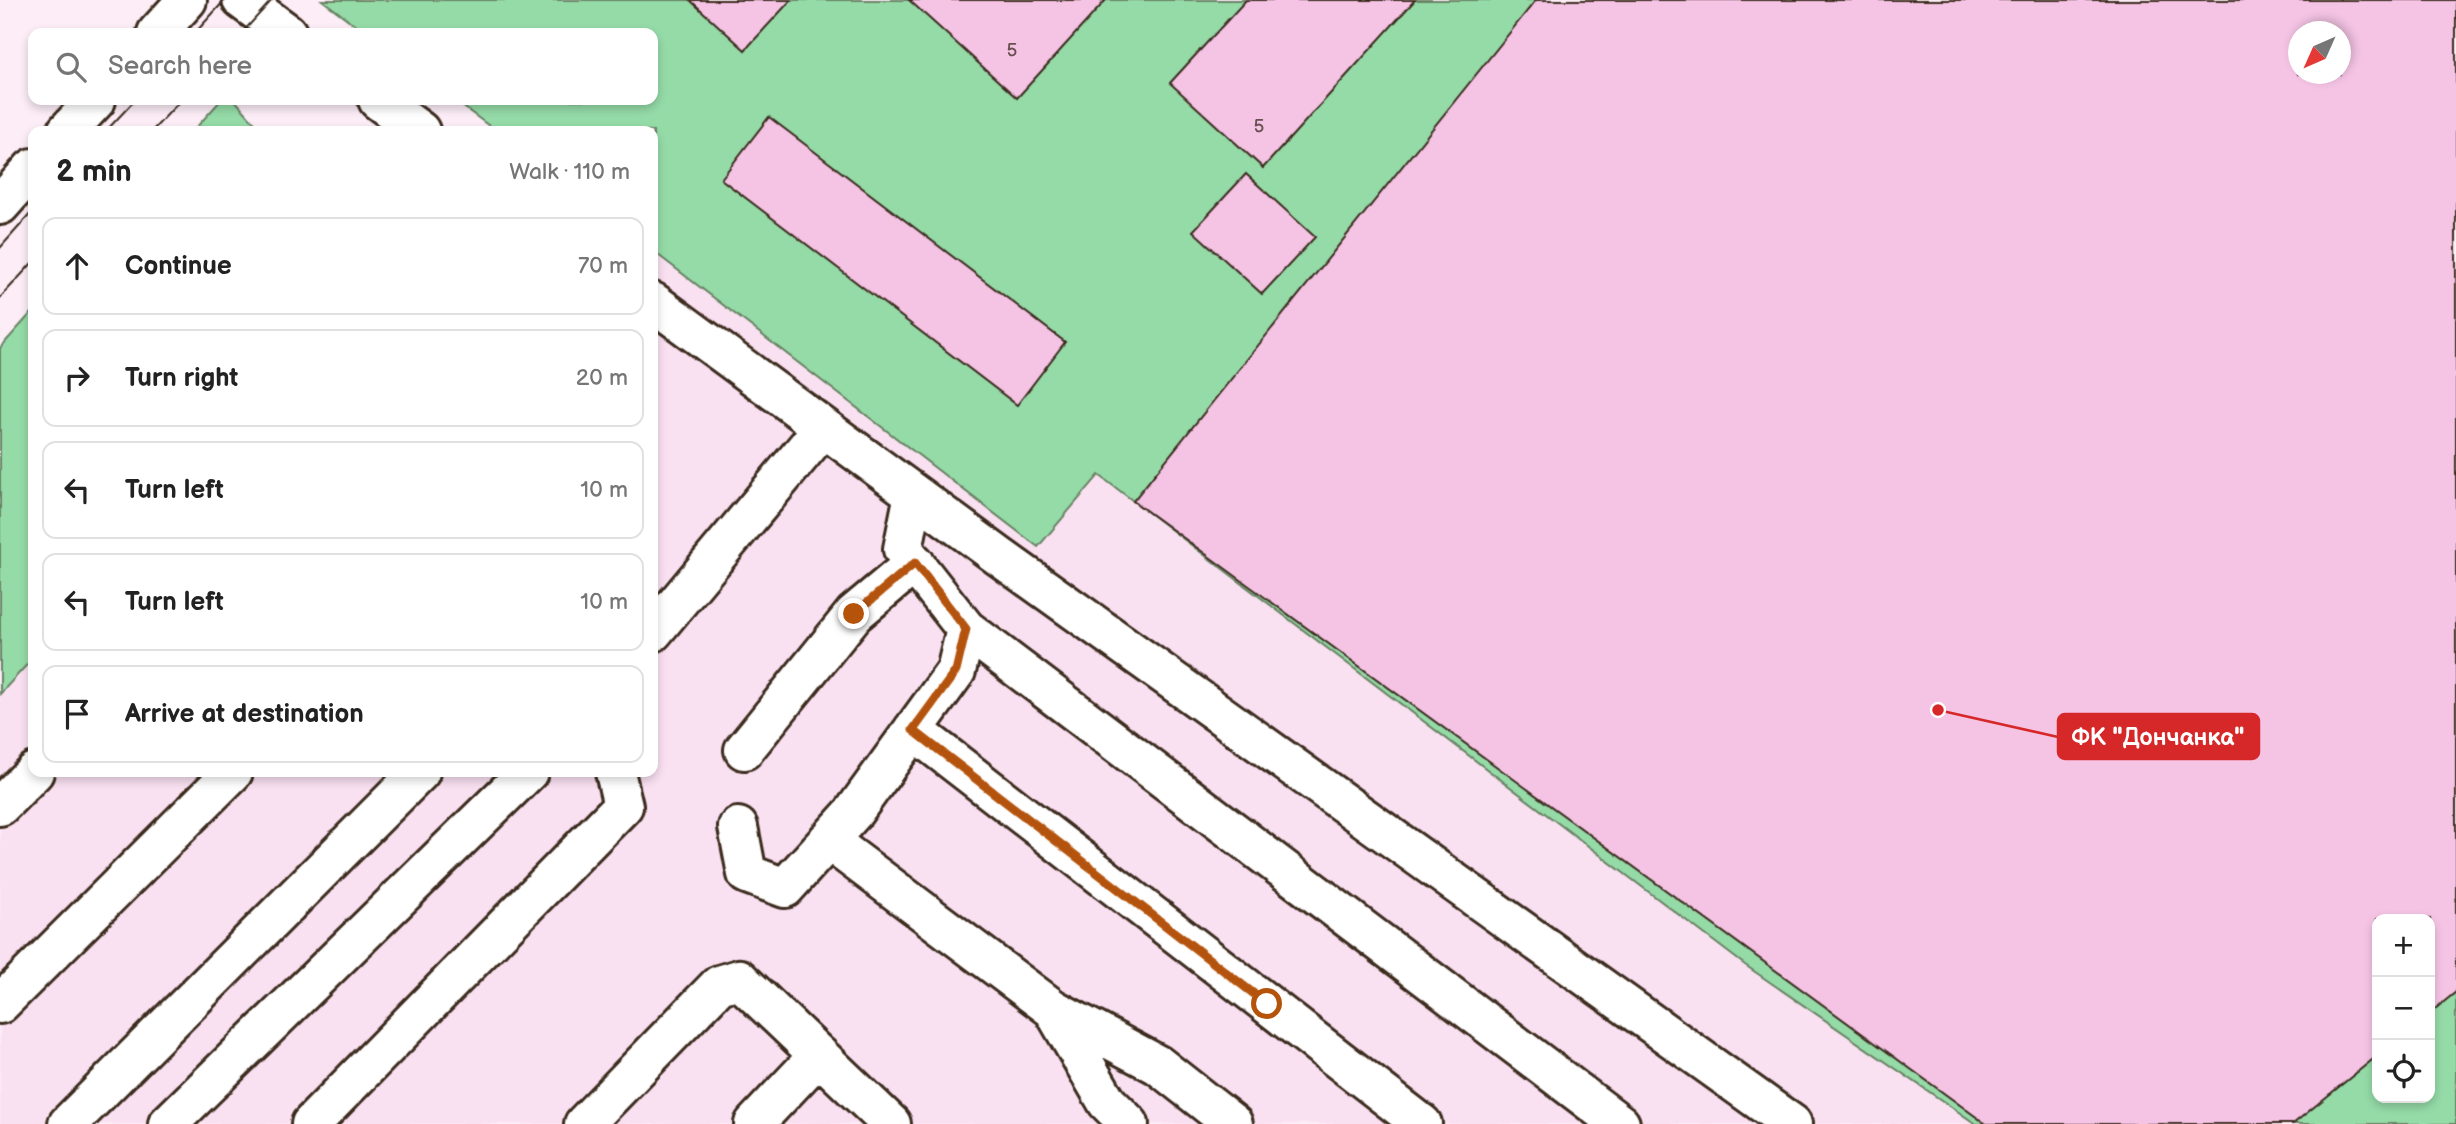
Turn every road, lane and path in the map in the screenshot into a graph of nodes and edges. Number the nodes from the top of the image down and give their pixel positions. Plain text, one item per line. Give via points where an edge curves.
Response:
1 (187, 0) edge
2 (242, 0) edge
3 (162, 28) edge
4 (280, 28) edge
5 (91, 105) edge
6 (384, 105) edge
7 (72, 126) edge
8 (413, 126) edge
9 (28, 174) edge
10 (0, 205) edge
11 (658, 306) edge
12 (823, 428) junction
13 (914, 494) junction
14 (915, 563) junction
15 (658, 626) edge
16 (966, 629) junction
17 (913, 730) junction
18 (744, 750) dead end
19 (29, 777) edge
20 (228, 777) edge
21 (415, 777) edge
22 (523, 777) edge
23 (616, 777) edge
24 (0, 806) edge
25 (738, 827) dead end
26 (828, 840) junction
27 (0, 1004) edge
28 (1053, 1009) junction
29 (819, 1055) junction
30 (68, 1124) edge
31 (168, 1124) edge
32 (312, 1124) edge
33 (584, 1124) edge
34 (754, 1124) edge
35 (891, 1124) edge
36 (1129, 1124) edge
37 (1234, 1124) edge
38 (1422, 1124) edge
39 (1620, 1124) edge
40 (1792, 1124) edge

1 - 3 street
2 - 4 street
5 - 7 street
6 - 8 street
9 - 10 street
11 - 12 street
12 - 13 street
12 - 15 street
13 - 14 street via 903,549
13 - 40 street
14 - 16 street
14 - 18 street via 854,614
16 - 17 street via 956,671
16 - 39 street
17 - 26 street
17 - 38 street
19 - 24 street
20 - 27 street
21 - 30 street
22 - 31 street
23 - 32 street via 623,806
25 - 26 street via 747,874 785,888
26 - 28 street
28 - 36 street via 1107,1102
28 - 37 street via 1158,1065
29 - 33 street via 739,979 719,985
29 - 34 street
29 - 35 street

